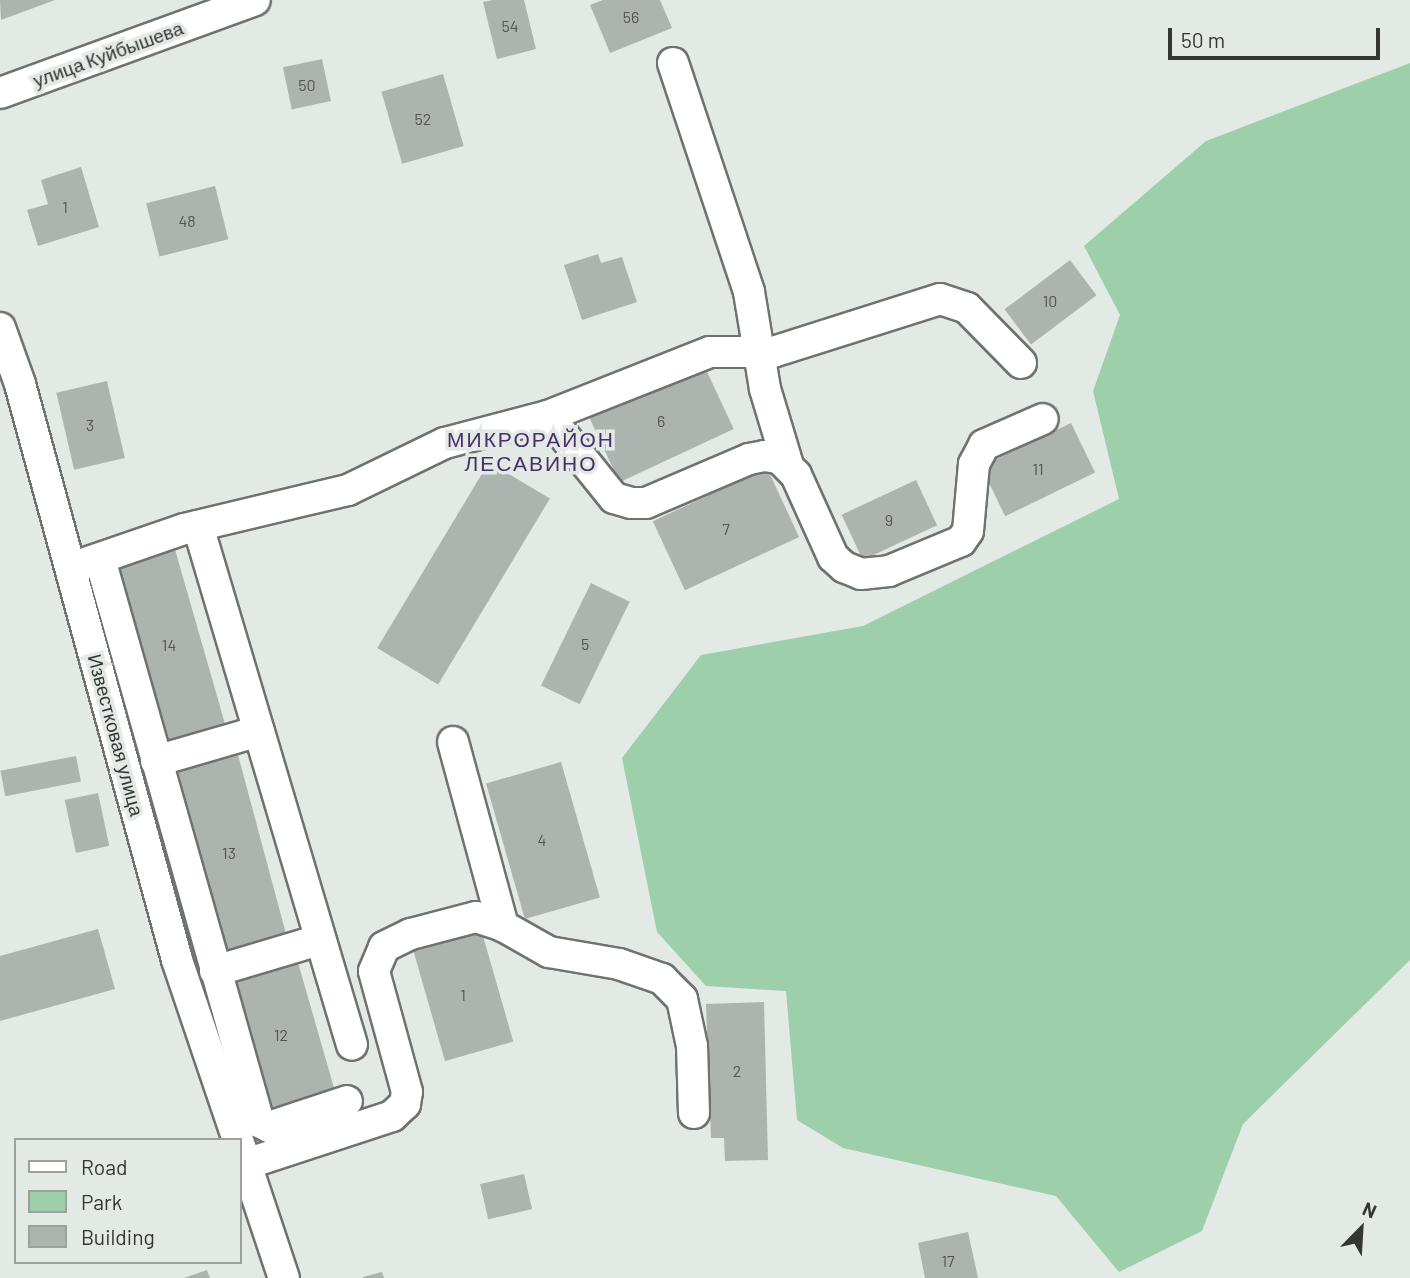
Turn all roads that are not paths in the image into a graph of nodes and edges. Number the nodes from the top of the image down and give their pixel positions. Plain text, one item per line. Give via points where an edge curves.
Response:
1 (255, 0) edge
2 (673, 63) dead end
3 (0, 93) edge
4 (0, 328) edge
5 (759, 352) junction
6 (1021, 363) dead end
7 (548, 416) junction
8 (1043, 419) dead end
9 (788, 465) junction
10 (198, 526) junction
11 (100, 559) junction
12 (71, 568) junction
13 (259, 731) junction
14 (453, 743) dead end
15 (156, 761) junction
16 (503, 926) junction
17 (319, 940) junction
18 (215, 971) junction
19 (352, 1045) dead end
20 (347, 1101) dead end
21 (694, 1114) dead end
22 (237, 1138) edge
23 (242, 1150) edge
24 (242, 1153) edge
25 (284, 1278) edge

1 - 3 lane, улица Куйбышева
2 - 5 lane via 749,292
4 - 12 lane, Известковая улица
5 - 6 lane via 774,352 940,299 967,308
5 - 7 lane via 710,352
5 - 9 lane
7 - 9 lane via 614,498 631,503 646,503 756,457 779,458
7 - 10 lane via 445,443 348,490
8 - 9 lane via 984,445 974,464 968,531 961,541 889,571 861,575 833,557
10 - 11 lane
10 - 13 lane
11 - 12 lane
11 - 15 lane
12 - 22 lane, Известковая улица via 177,960
13 - 15 lane
13 - 17 lane
14 - 16 lane
15 - 18 lane
16 - 21 lane via 550,952 620,964 662,979 682,999 692,1046
16 - 23 lane via 476,917 411,934 384,947 374,971 407,1092 405,1104 391,1116
17 - 18 lane
17 - 19 lane
18 - 20 lane via 259,1122 269,1127
24 - 25 lane, Известковая улица

